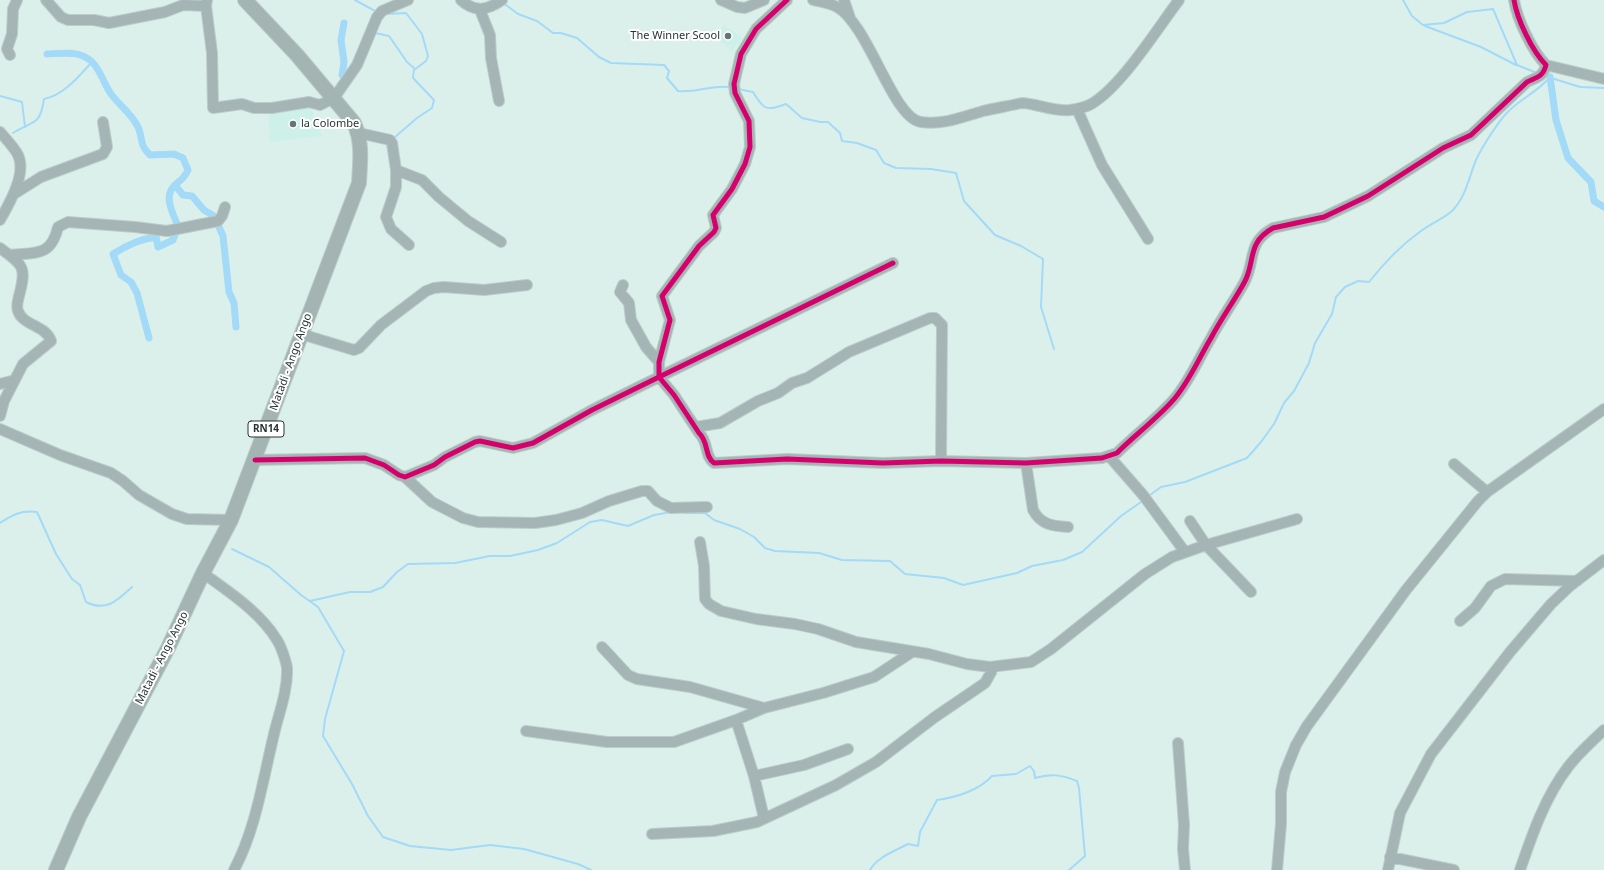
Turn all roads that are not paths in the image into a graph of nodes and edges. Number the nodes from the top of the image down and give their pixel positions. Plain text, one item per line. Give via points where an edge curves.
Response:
1 (17, 0) edge
2 (46, 0) edge
3 (245, 0) edge
4 (408, 0) edge
5 (461, 0) edge
6 (502, 0) edge
7 (721, 0) edge
8 (764, 0) edge
9 (787, 0) edge
10 (813, 0) edge
11 (844, 0) edge
12 (1179, 0) edge
13 (1514, 0) edge
14 (827, 1) edge
15 (207, 3) edge
16 (480, 10) junction
17 (850, 18) junction
18 (10, 55) dead end
19 (1543, 72) junction
20 (1604, 79) edge
21 (334, 98) junction
22 (499, 101) dead end
23 (1077, 109) junction
24 (103, 122) dead end
25 (0, 132) edge
26 (358, 134) junction
27 (396, 170) junction
28 (14, 194) junction
29 (225, 207) dead end
30 (0, 220) edge
31 (1148, 239) dead end
32 (501, 242) dead end
33 (409, 245) dead end
34 (0, 248) edge
35 (10, 255) junction
36 (893, 263) dead end
37 (526, 285) dead end
38 (623, 285) dead end
39 (301, 334) junction
40 (659, 362) junction
41 (659, 377) junction
42 (15, 380) junction
43 (0, 384) edge
44 (1604, 409) edge
45 (0, 416) edge
46 (696, 427) junction
47 (0, 429) edge
48 (1109, 456) junction
49 (255, 460) junction
50 (940, 461) junction
51 (1026, 463) junction
52 (1454, 464) dead end
53 (405, 477) junction
54 (1487, 492) junction
55 (706, 507) dead end
56 (1296, 519) dead end
57 (231, 520) junction
58 (1190, 521) dead end
59 (1068, 527) dead end
60 (700, 542) dead end
61 (1206, 545) junction
62 (1186, 552) junction
63 (1604, 560) edge
64 (203, 573) junction
65 (1577, 581) junction
66 (1251, 592) dead end
67 (1460, 621) dead end
68 (602, 647) dead end
69 (912, 652) junction
70 (994, 667) junction
71 (764, 708) junction
72 (736, 720) junction
73 (1604, 730) edge
74 (526, 731) dead end
75 (1178, 743) dead end
76 (848, 749) dead end
77 (754, 776) junction
78 (764, 818) junction
79 (652, 834) dead end
80 (1390, 857) junction
81 (56, 870) edge
82 (234, 870) edge
83 (1185, 870) edge
84 (1277, 870) edge
85 (1388, 870) edge
86 (1454, 870) edge
87 (1520, 870) edge

1 - 18 street via 13,9 12,34 7,49
2 - 15 street via 61,18 109,23 165,12 183,5
3 - 21 highway, Matadi - Ango Ango / RN14 via 298,55
4 - 21 street via 382,11 377,17 356,65
5 - 16 street via 471,8
6 - 16 street via 488,9
7 - 8 street via 745,8
9 - 40 street via 756,29 741,54 734,84 735,93 749,121 750,147 732,189 713,215 716,228 714,232 699,246 662,296 670,323
10 - 14 street
11 - 17 street
12 - 23 street via 1116,82 1093,104
13 - 19 street
14 - 17 street
15 - 21 street via 212,53 213,108 242,104 266,108 309,102 320,105
16 - 22 street via 490,35
17 - 23 street via 876,57 892,92 910,116 919,122 938,124 1022,103 1056,111
19 - 20 street
19 - 48 street via 1527,82 1471,135 1443,148 1368,196 1334,214 1273,228 1264,233 1253,252 1245,282 1175,398 1117,453
21 - 26 highway, Matadi - Ango Ango / RN14 via 354,124
23 - 31 street via 1102,165
24 - 28 street via 107,147 104,154 41,177
25 - 28 street via 18,155 20,164
26 - 27 street via 390,140 394,148
26 - 39 highway, Matadi - Ango Ango / RN14 via 361,159 359,183
27 - 32 street via 422,180 468,221
27 - 33 street via 393,199 386,217 391,229
28 - 30 street
29 - 35 street via 218,221 167,231 68,222 58,227 55,240 48,248
34 - 35 street
35 - 42 street via 22,266 24,273 18,310 23,318 43,330 51,341 23,364
36 - 41 street
37 - 39 street via 484,290 434,288 426,291 354,350
38 - 40 street via 620,292 630,306 631,320 646,347
39 - 49 highway, Matadi - Ango Ango / RN14
40 - 41 street
41 - 46 street
41 - 53 street via 533,443 512,448 474,442 445,456 434,465
42 - 43 street
42 - 45 street via 4,401
44 - 54 street
46 - 50 street via 704,437 714,463 787,459 883,464
46 - 50 street via 720,423 792,383 807,378 849,352 935,318 942,325
47 - 57 street via 60,455 111,473 139,495 172,514 187,519
48 - 51 street
48 - 62 street via 1143,495
49 - 53 street via 365,458
49 - 57 highway, Matadi - Ango Ango / RN14
50 - 51 street
51 - 59 street via 1036,516 1050,526
52 - 54 street
53 - 55 street via 432,502 478,522 535,523 556,520 642,491 648,492 657,501 671,508
54 - 84 street via 1406,590 1307,726 1296,745 1285,772 1281,792
56 - 61 street
57 - 64 highway, Matadi - Ango Ango / RN14
58 - 61 street
60 - 69 street via 705,599 721,611 795,624 856,642
61 - 62 street
61 - 66 street
62 - 70 street via 1172,557 1146,574 1031,662
63 - 65 street
64 - 81 highway, Matadi - Ango Ango / RN14 via 168,648 79,817
64 - 82 street via 262,620 278,641 287,667 284,691 256,809 243,854
65 - 67 street via 1505,579 1491,586 1475,608
65 - 80 street via 1551,604 1510,652 1431,754 1400,813
68 - 71 street via 628,675 637,679 690,686
69 - 70 street
69 - 71 street via 874,677
70 - 78 street via 985,683 876,762 836,785
71 - 72 street
72 - 74 street via 674,742 607,742
72 - 77 street
73 - 87 street via 1568,767 1555,788 1539,819
75 - 83 street
76 - 77 street via 804,765
77 - 78 street
78 - 79 street via 713,831
80 - 85 street
80 - 86 street

